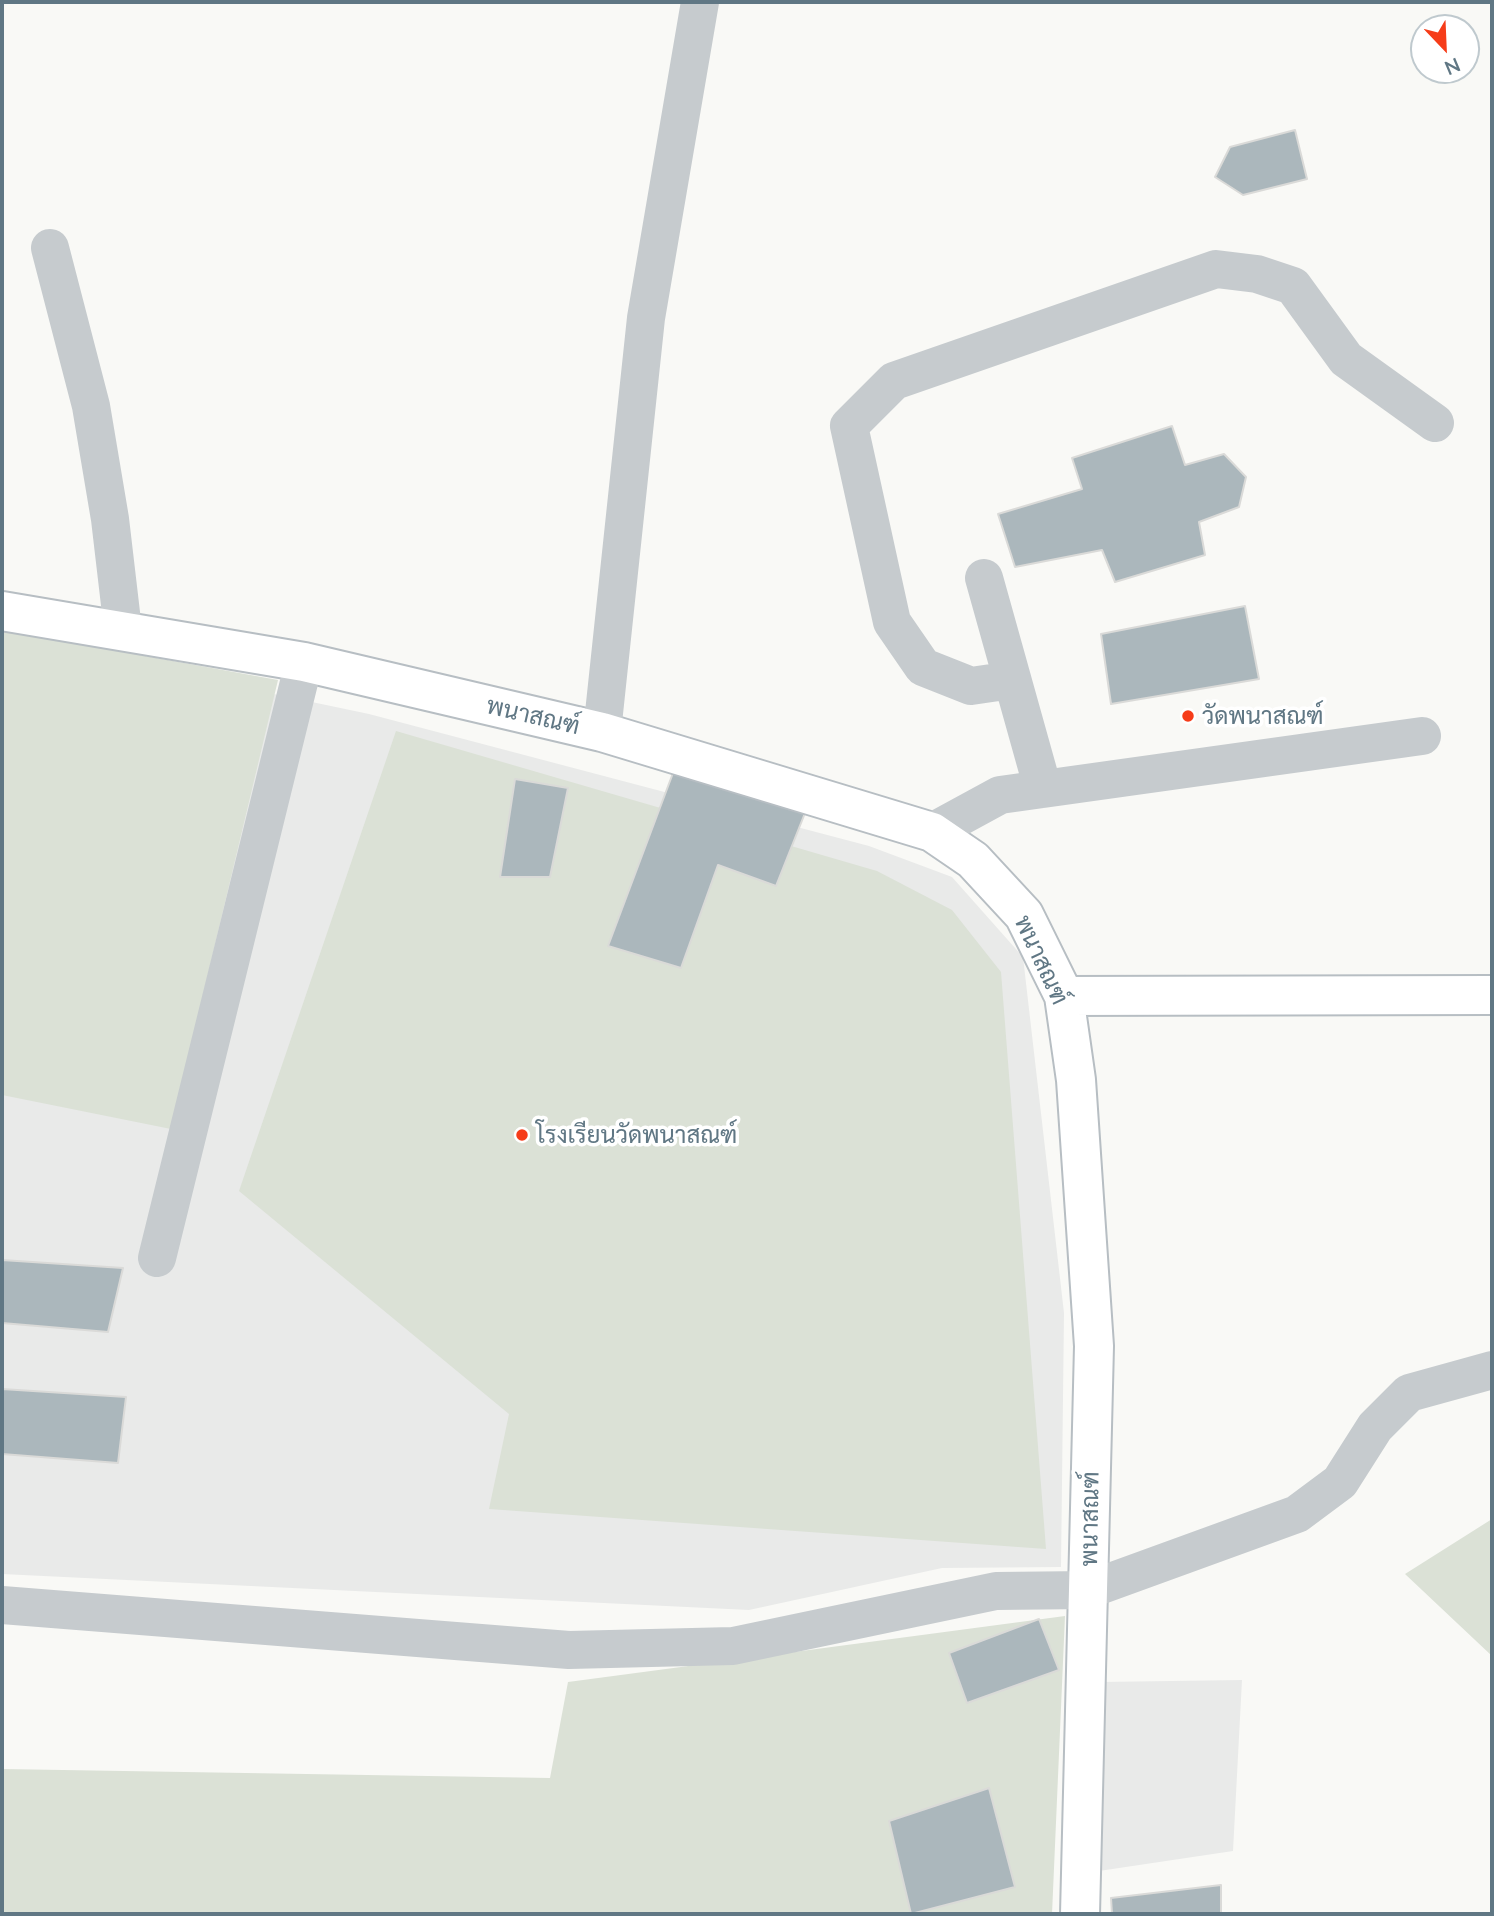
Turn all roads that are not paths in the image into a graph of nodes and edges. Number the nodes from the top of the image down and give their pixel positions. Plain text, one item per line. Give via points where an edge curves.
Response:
1 (699, 2) edge
2 (50, 248) dead end
3 (1435, 423) dead end
4 (984, 578) dead end
5 (2, 611) edge
6 (123, 630) junction
7 (304, 662) junction
8 (1012, 680) junction
9 (602, 732) junction
10 (1422, 736) dead end
11 (1043, 789) junction
12 (932, 832) junction
13 (1492, 995) edge
14 (1063, 996) junction
15 (158, 1258) dead end
16 (1492, 1370) edge
17 (1088, 1590) junction
18 (2, 1605) edge
19 (1080, 1914) edge

1 - 9 street via 646,318
2 - 6 street via 90,406
3 - 8 street via 1346,359 1293,286 1257,274 1216,269 894,380 849,426 892,622 923,667 971,686
4 - 8 street
5 - 6 street, พนาสณฑ์
6 - 7 street, พนาสณฑ์
7 - 9 street, พนาสณฑ์
7 - 15 street
8 - 11 street
9 - 12 street, พนาสณฑ์
10 - 11 street
11 - 12 street via 1000,795
12 - 14 street, พนาสณฑ์ via 973,860 1024,915
13 - 14 street
14 - 17 street, พนาสณฑ์ via 1076,1080 1094,1346
16 - 17 street via 1409,1393 1375,1427 1340,1482 1297,1514
17 - 18 street via 996,1591 733,1646 569,1650
17 - 19 street, พนาสณฑ์

